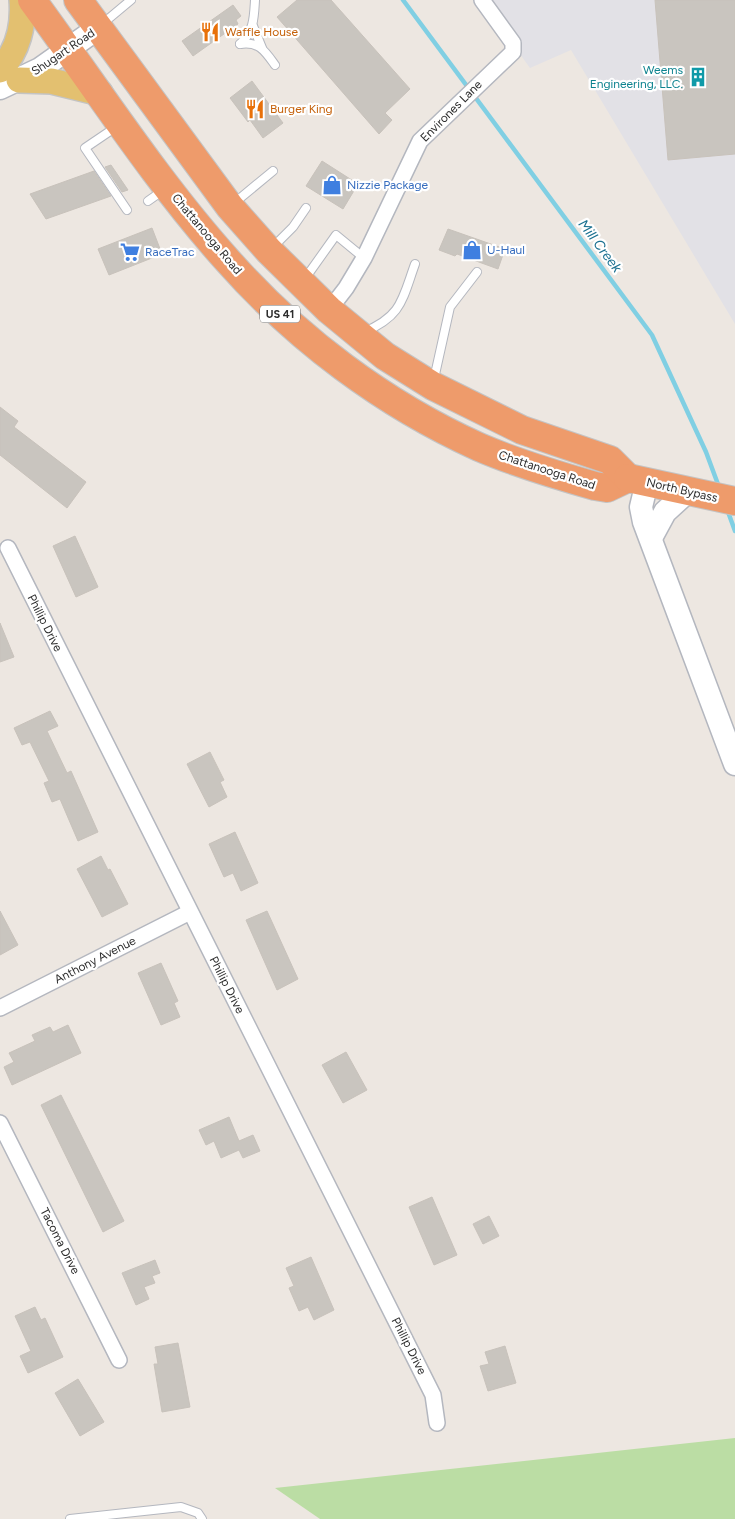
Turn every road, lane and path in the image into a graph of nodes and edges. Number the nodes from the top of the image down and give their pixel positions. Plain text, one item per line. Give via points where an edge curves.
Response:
1 (22, 0) edge
2 (32, 0) edge
3 (78, 0) edge
4 (118, 0) edge
5 (131, 0) edge
6 (255, 0) edge
7 (482, 0) edge
8 (122, 8) junction
9 (253, 26) junction
10 (98, 28) junction
11 (262, 48) junction
12 (69, 50) junction
13 (275, 65) dead end
14 (6, 79) edge
15 (100, 94) junction
16 (122, 123) junction
17 (273, 171) dead end
18 (230, 207) junction
19 (306, 208) dead end
20 (127, 210) dead end
21 (268, 251) junction
22 (364, 258) junction
23 (415, 264) dead end
24 (477, 272) dead end
25 (302, 284) junction
26 (329, 310) junction
27 (358, 335) junction
28 (433, 386) junction
29 (638, 480) junction
30 (687, 492) junction
31 (735, 502) edge
32 (652, 536) junction
33 (8, 548) dead end
34 (735, 764) edge
35 (190, 912) junction
36 (0, 1008) edge
37 (0, 1123) edge
38 (119, 1360) dead end
39 (437, 1423) dead end
40 (70, 1519) edge
41 (202, 1519) edge

1 - 14 main road via 17,44
2 - 12 highway, Chattanooga Road / US 41
3 - 10 highway, US 41
4 - 8 lane
5 - 8 lane
6 - 9 lane
7 - 22 street, Environes Lane via 513,43 513,52 420,141
8 - 10 lane
9 - 11 lane
9 - 11 lane via 240,44
10 - 12 street, Shugart Road
10 - 18 highway, US 41
11 - 13 lane
12 - 14 street, Shugart Road
12 - 15 highway, Chattanooga Road / US 41
14 - 15 main road via 51,81
15 - 16 highway, Chattanooga Road / US 41
16 - 20 lane via 85,148
16 - 29 highway, Chattanooga Road / US 41 via 158,194 271,305 345,368 457,436 523,464 607,488
17 - 18 lane
18 - 21 highway, US 41
19 - 21 lane via 293,227
21 - 25 highway, US 41
22 - 25 lane via 336,235
22 - 26 street, Environes Lane
23 - 27 lane via 399,310 381,325
24 - 28 lane via 450,307 434,369
25 - 26 highway, US 41
26 - 27 highway, US 41
27 - 28 highway, US 41 via 384,356
28 - 29 highway, US 41 via 522,430 610,460
29 - 30 highway, North Bypass
29 - 32 street via 644,522
30 - 31 highway, North Bypass
30 - 32 street via 665,512
32 - 34 street
33 - 35 street, Phillip Drive
35 - 36 street, Anthony Avenue
35 - 39 street, Phillip Drive via 433,1395
37 - 38 street, Tacoma Drive
40 - 41 lane via 181,1507 198,1513

